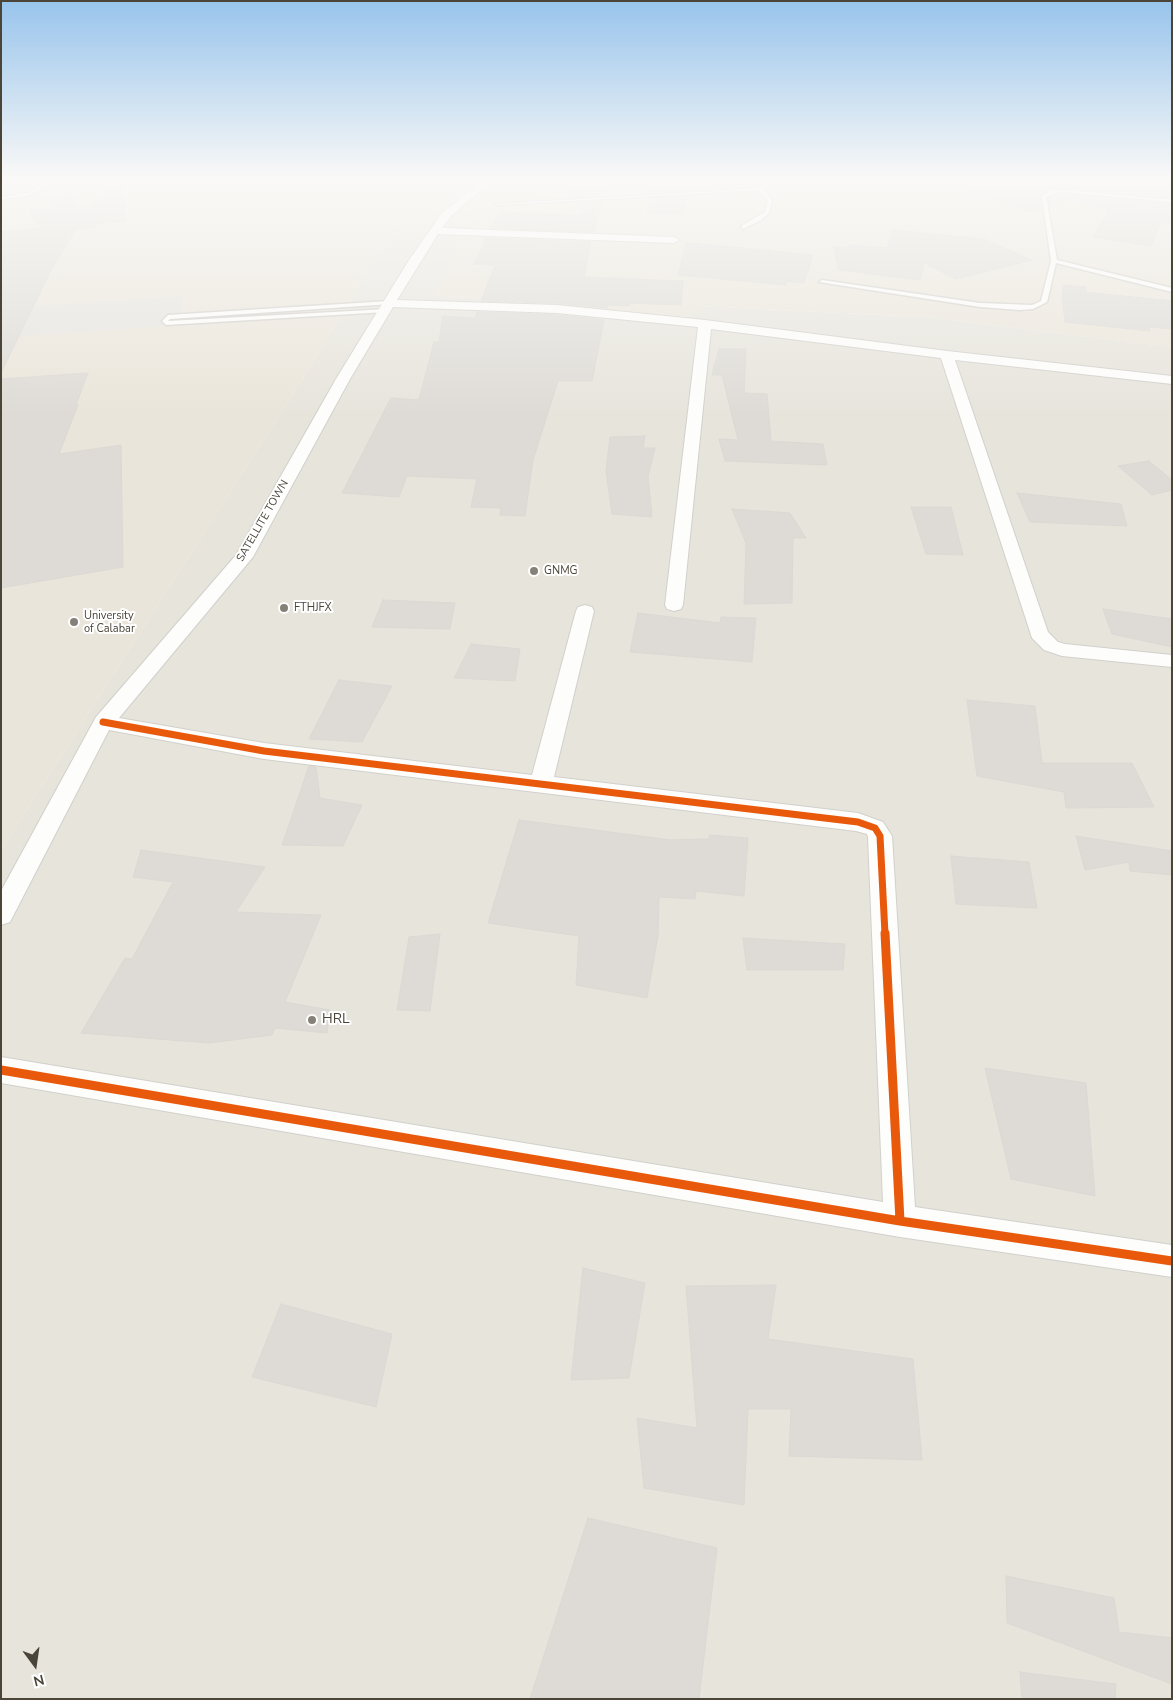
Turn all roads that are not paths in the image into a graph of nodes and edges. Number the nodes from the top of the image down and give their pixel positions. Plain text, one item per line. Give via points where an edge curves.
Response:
1 (417, 257) edge
2 (1053, 257) edge
3 (1054, 261) junction
4 (822, 282) dead end
5 (1172, 290) edge
6 (387, 306) junction
7 (705, 324) junction
8 (946, 355) junction
9 (1165, 379) edge
10 (1172, 396) edge
11 (674, 605) dead end
12 (585, 611) dead end
13 (1172, 661) edge
14 (103, 722) junction
15 (541, 784) junction
16 (1, 915) edge
17 (1, 1070) edge
18 (900, 1221) junction
19 (1172, 1261) edge

1 - 6 street, SATELLITE TOWN
2 - 3 lane
3 - 4 lane via 1044,302 1033,307 980,305
3 - 5 lane
6 - 6 lane via 168,317 165,321 166,323
6 - 7 street via 557,309
6 - 14 street, SATELLITE TOWN via 244,557
7 - 8 street
7 - 11 street
8 - 9 street
8 - 13 street via 1039,634 1051,646 1062,650
9 - 10 street
12 - 15 street
14 - 15 street via 264,751
14 - 16 street, SATELLITE TOWN
15 - 18 street via 858,822 875,828 880,836
17 - 18 street
18 - 19 street

